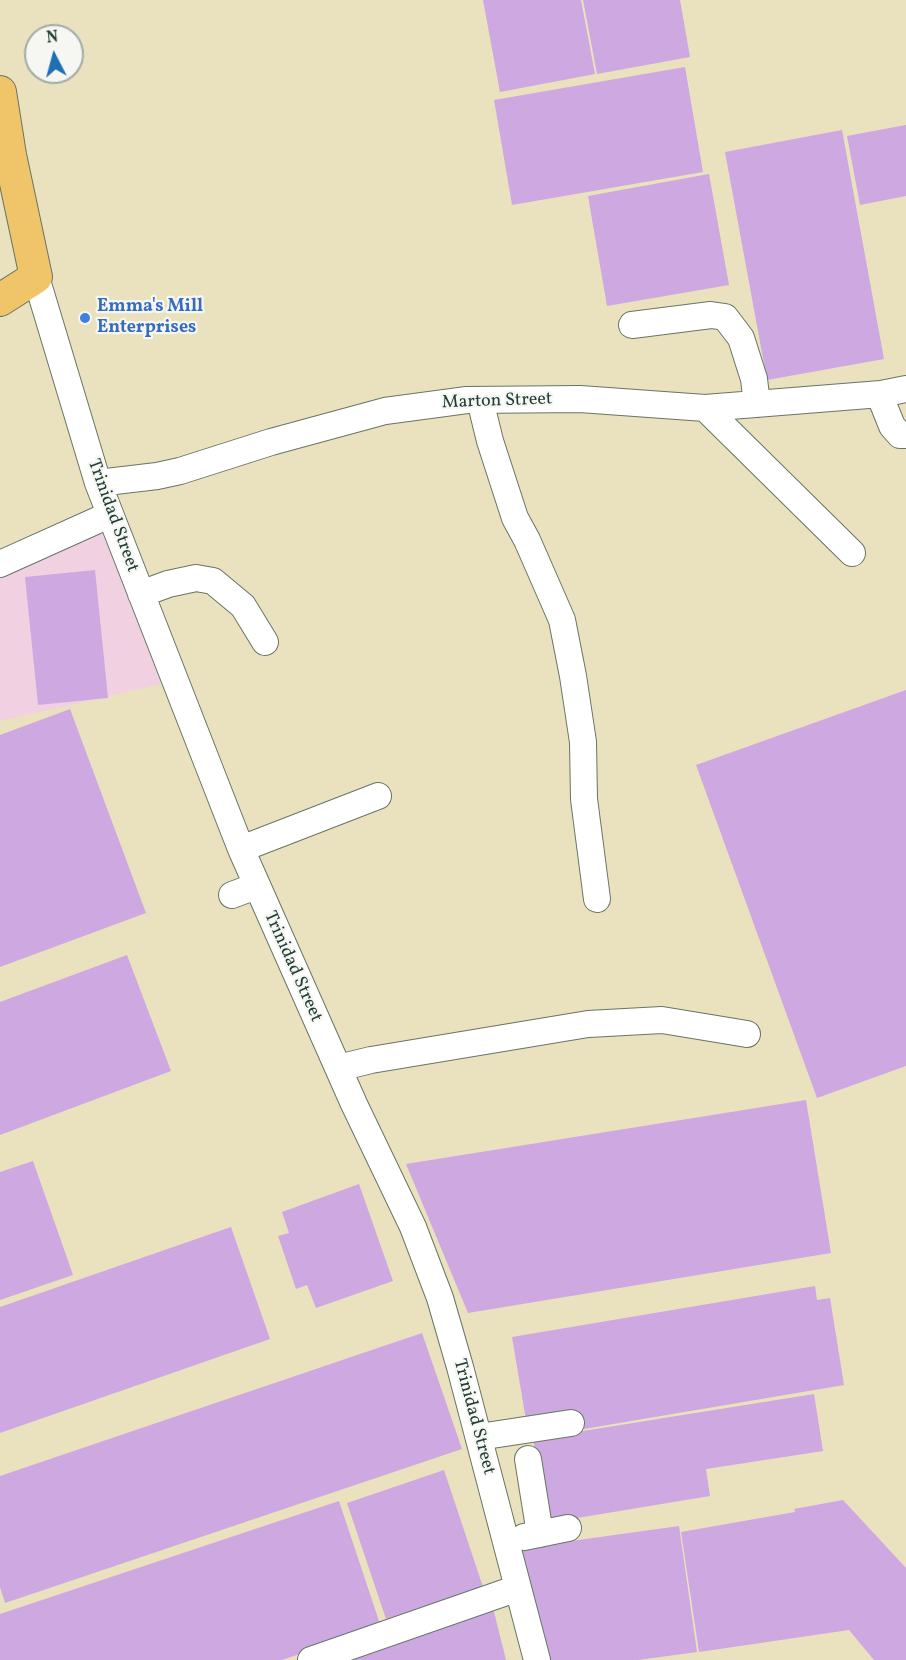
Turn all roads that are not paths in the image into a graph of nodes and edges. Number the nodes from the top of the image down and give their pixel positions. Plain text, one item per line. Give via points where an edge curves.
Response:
1 (0, 92) edge
2 (5, 155) edge
3 (36, 277) junction
4 (0, 300) edge
5 (632, 325) dead end
6 (906, 389) edge
7 (881, 394) junction
8 (480, 400) junction
9 (757, 404) junction
10 (705, 408) junction
11 (906, 435) edge
12 (98, 483) junction
13 (109, 515) junction
14 (852, 553) dead end
15 (0, 564) edge
16 (141, 594) junction
17 (265, 642) dead end
18 (378, 796) dead end
19 (241, 849) junction
20 (256, 886) junction
21 (232, 896) dead end
22 (597, 899) dead end
23 (747, 1034) dead end
24 (338, 1068) junction
25 (571, 1423) dead end
26 (479, 1437) junction
27 (528, 1459) dead end
28 (568, 1528) dead end
29 (540, 1534) junction
30 (506, 1542) junction
31 (518, 1588) junction
32 (311, 1660) edge
33 (537, 1660) edge

1 - 2 main road
2 - 3 main road
3 - 4 main road
3 - 12 street, Trinidad Street
5 - 9 street via 711,315 725,317 741,338
6 - 7 street, Marton Street
7 - 9 street, Marton Street
7 - 11 street via 892,426 900,435
8 - 10 street, Marton Street via 580,399
8 - 12 street, Marton Street via 385,411 180,471
8 - 22 street via 515,518 562,620 583,742 584,799
9 - 10 street, Marton Street
10 - 14 street
12 - 13 street, Trinidad Street
13 - 15 street
13 - 16 street, Trinidad Street
16 - 17 street via 196,578 213,581 243,606
16 - 19 street, Trinidad Street
18 - 19 street
19 - 20 street, Trinidad Street
20 - 21 street
20 - 24 street, Trinidad Street
23 - 24 street via 662,1020 588,1024
24 - 26 street, Trinidad Street via 413,1227 450,1329
25 - 26 street
26 - 30 street, Trinidad Street
27 - 29 street
28 - 29 street
29 - 30 street
30 - 31 street, Trinidad Street
31 - 32 street
31 - 33 street, Trinidad Street

